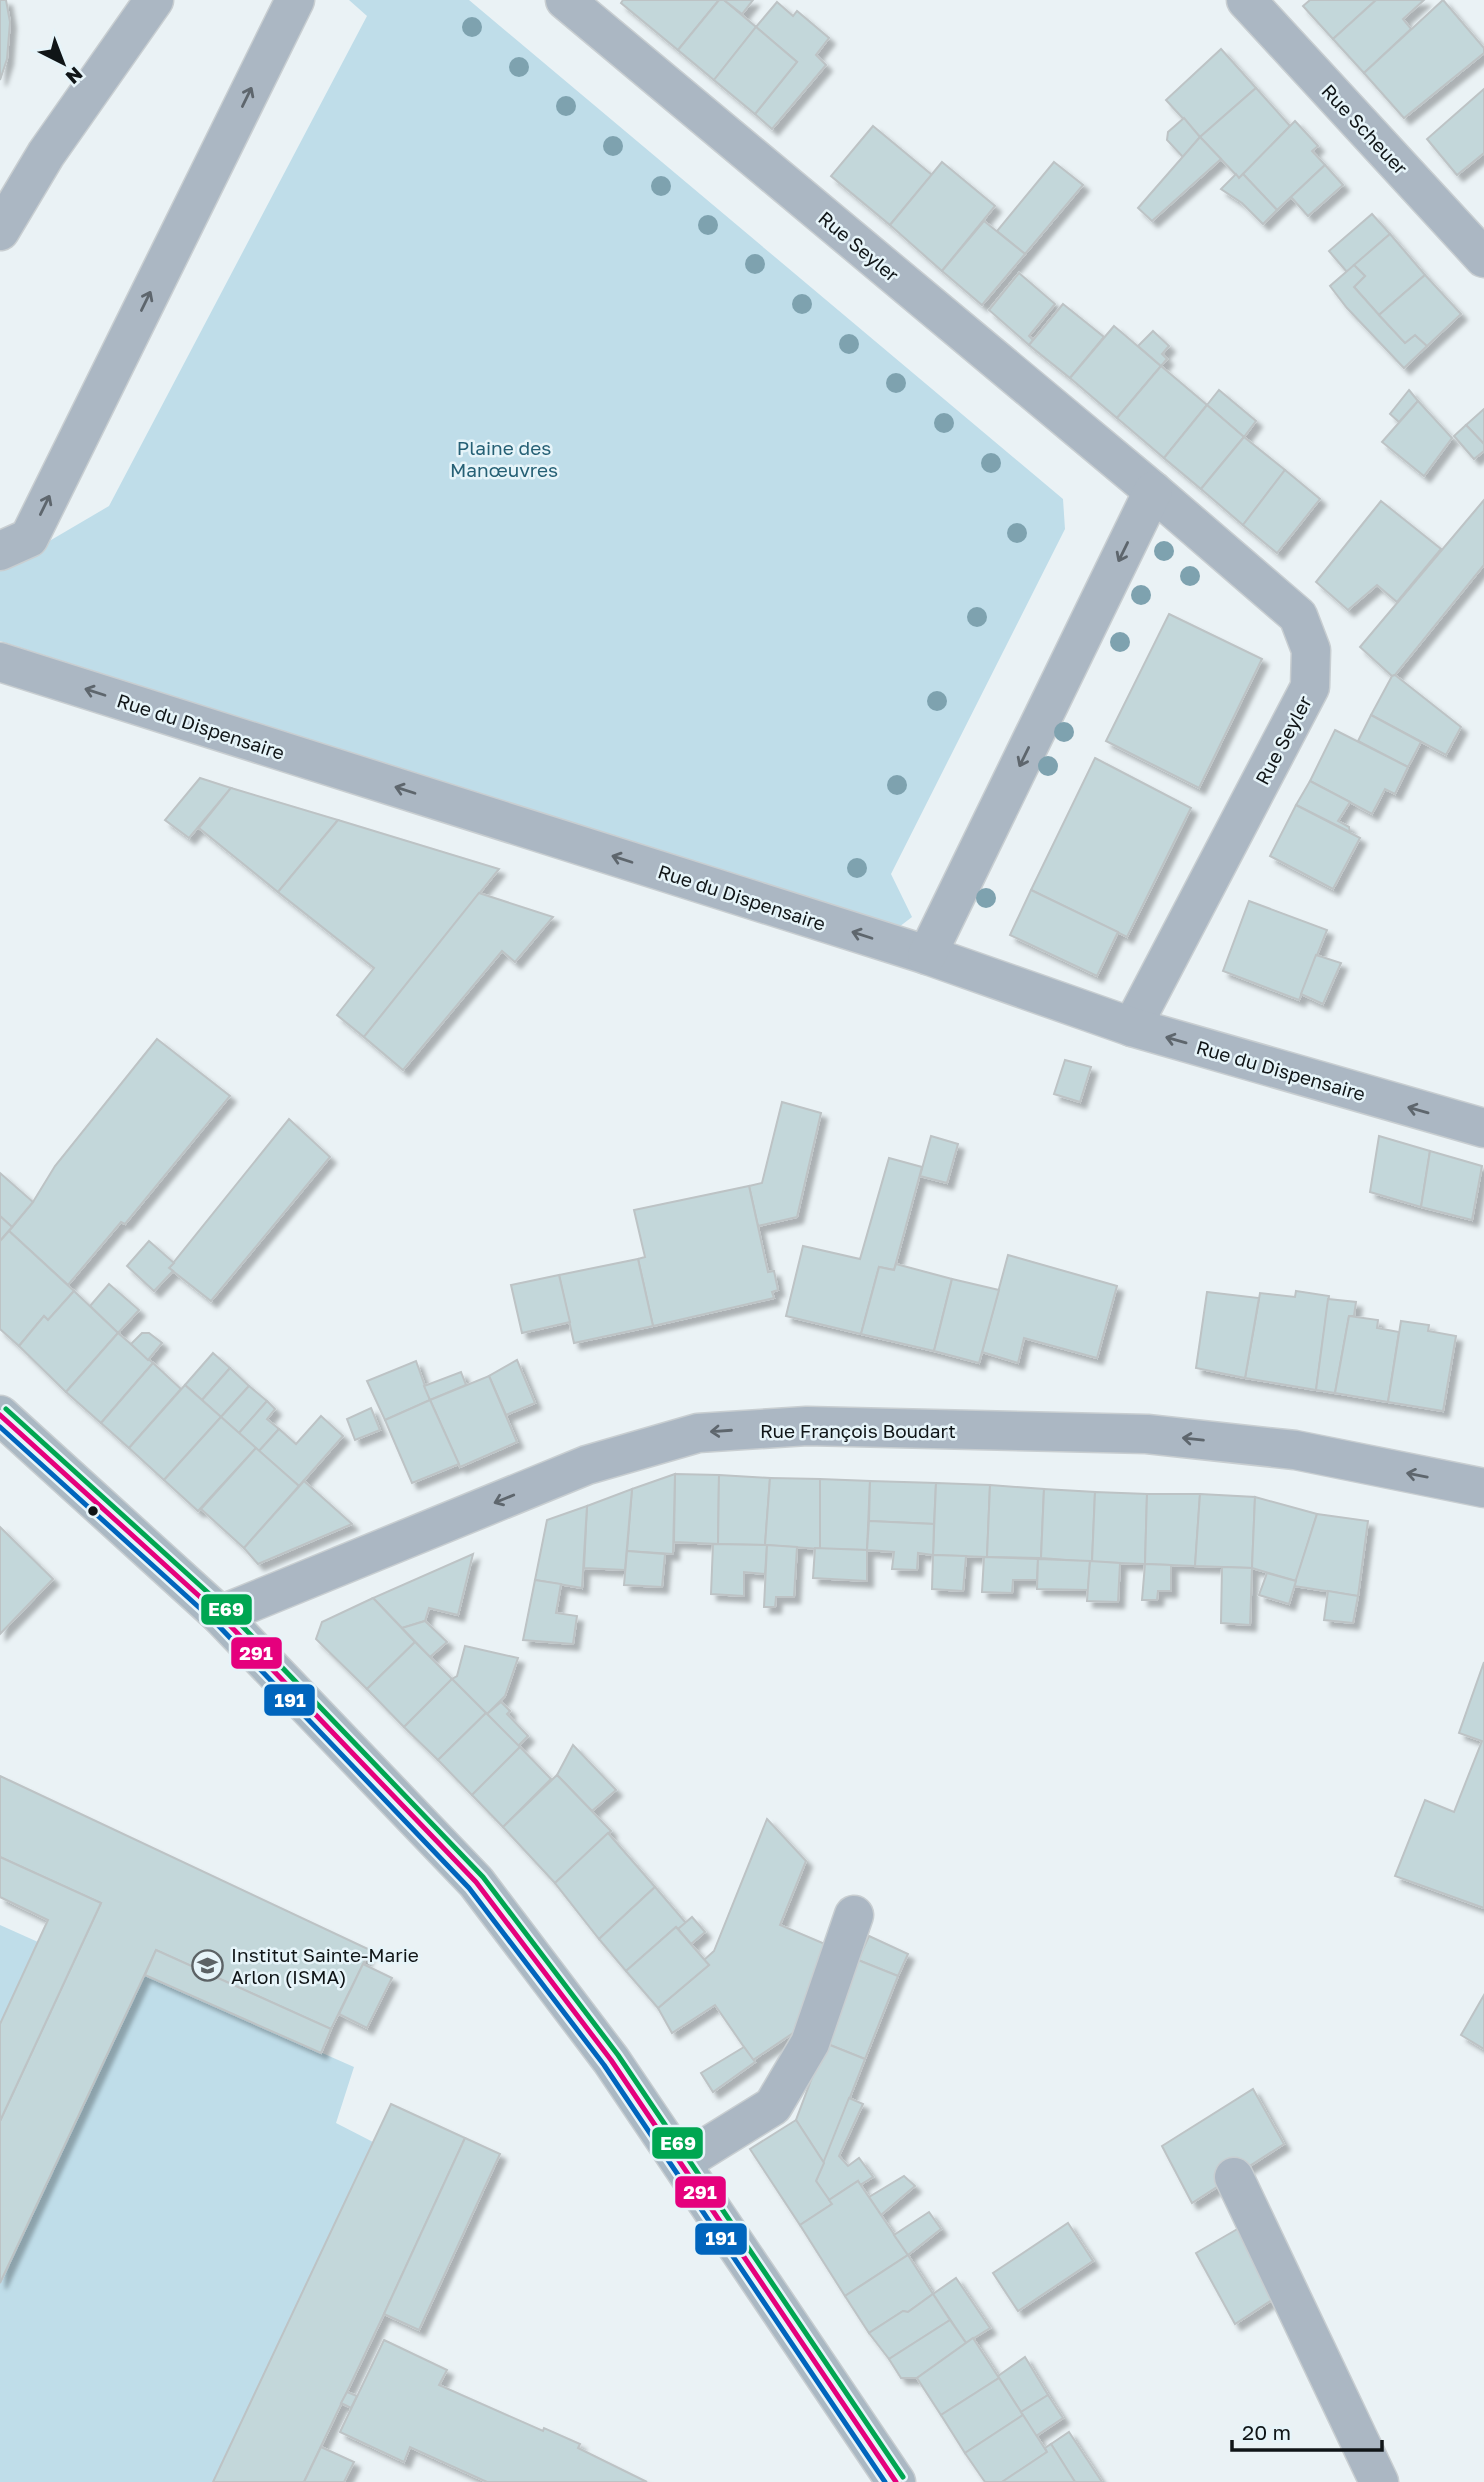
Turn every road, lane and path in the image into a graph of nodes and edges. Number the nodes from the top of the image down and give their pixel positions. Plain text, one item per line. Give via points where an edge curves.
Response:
1 (154, 0) edge
2 (295, 0) edge
3 (565, 0) edge
4 (1247, 0) edge
5 (0, 231) edge
6 (1484, 258) edge
7 (1153, 491) junction
8 (0, 551) edge
9 (0, 662) edge
10 (927, 955) junction
11 (1132, 1027) junction
12 (1484, 1128) edge
13 (0, 1415) edge
14 (1484, 1488) edge
15 (220, 1615) junction
16 (854, 1915) dead end
17 (681, 2163) junction
18 (1234, 2177) dead end
19 (896, 2482) edge
20 (1380, 2482) edge

1 - 5 street via 46,154
8 -> 2 street via 29,538
3 - 7 street, Rue Seyler
4 - 6 street, Rue Scheuer
7 -> 10 street
7 - 11 street, Rue Seyler via 1298,616 1311,650 1310,687
10 -> 9 street, Rue du Dispensaire
10 - 11 street, Rue du Dispensaire
12 -> 11 street, Rue du Dispensaire
13 - 15 main road
14 -> 15 street, Rue François Boudart via 1295,1450 1147,1434 807,1426 698,1433 587,1465
15 - 17 main road via 476,1882 611,2060
16 - 17 street via 810,2043 773,2106
17 - 19 main road
18 - 20 street

